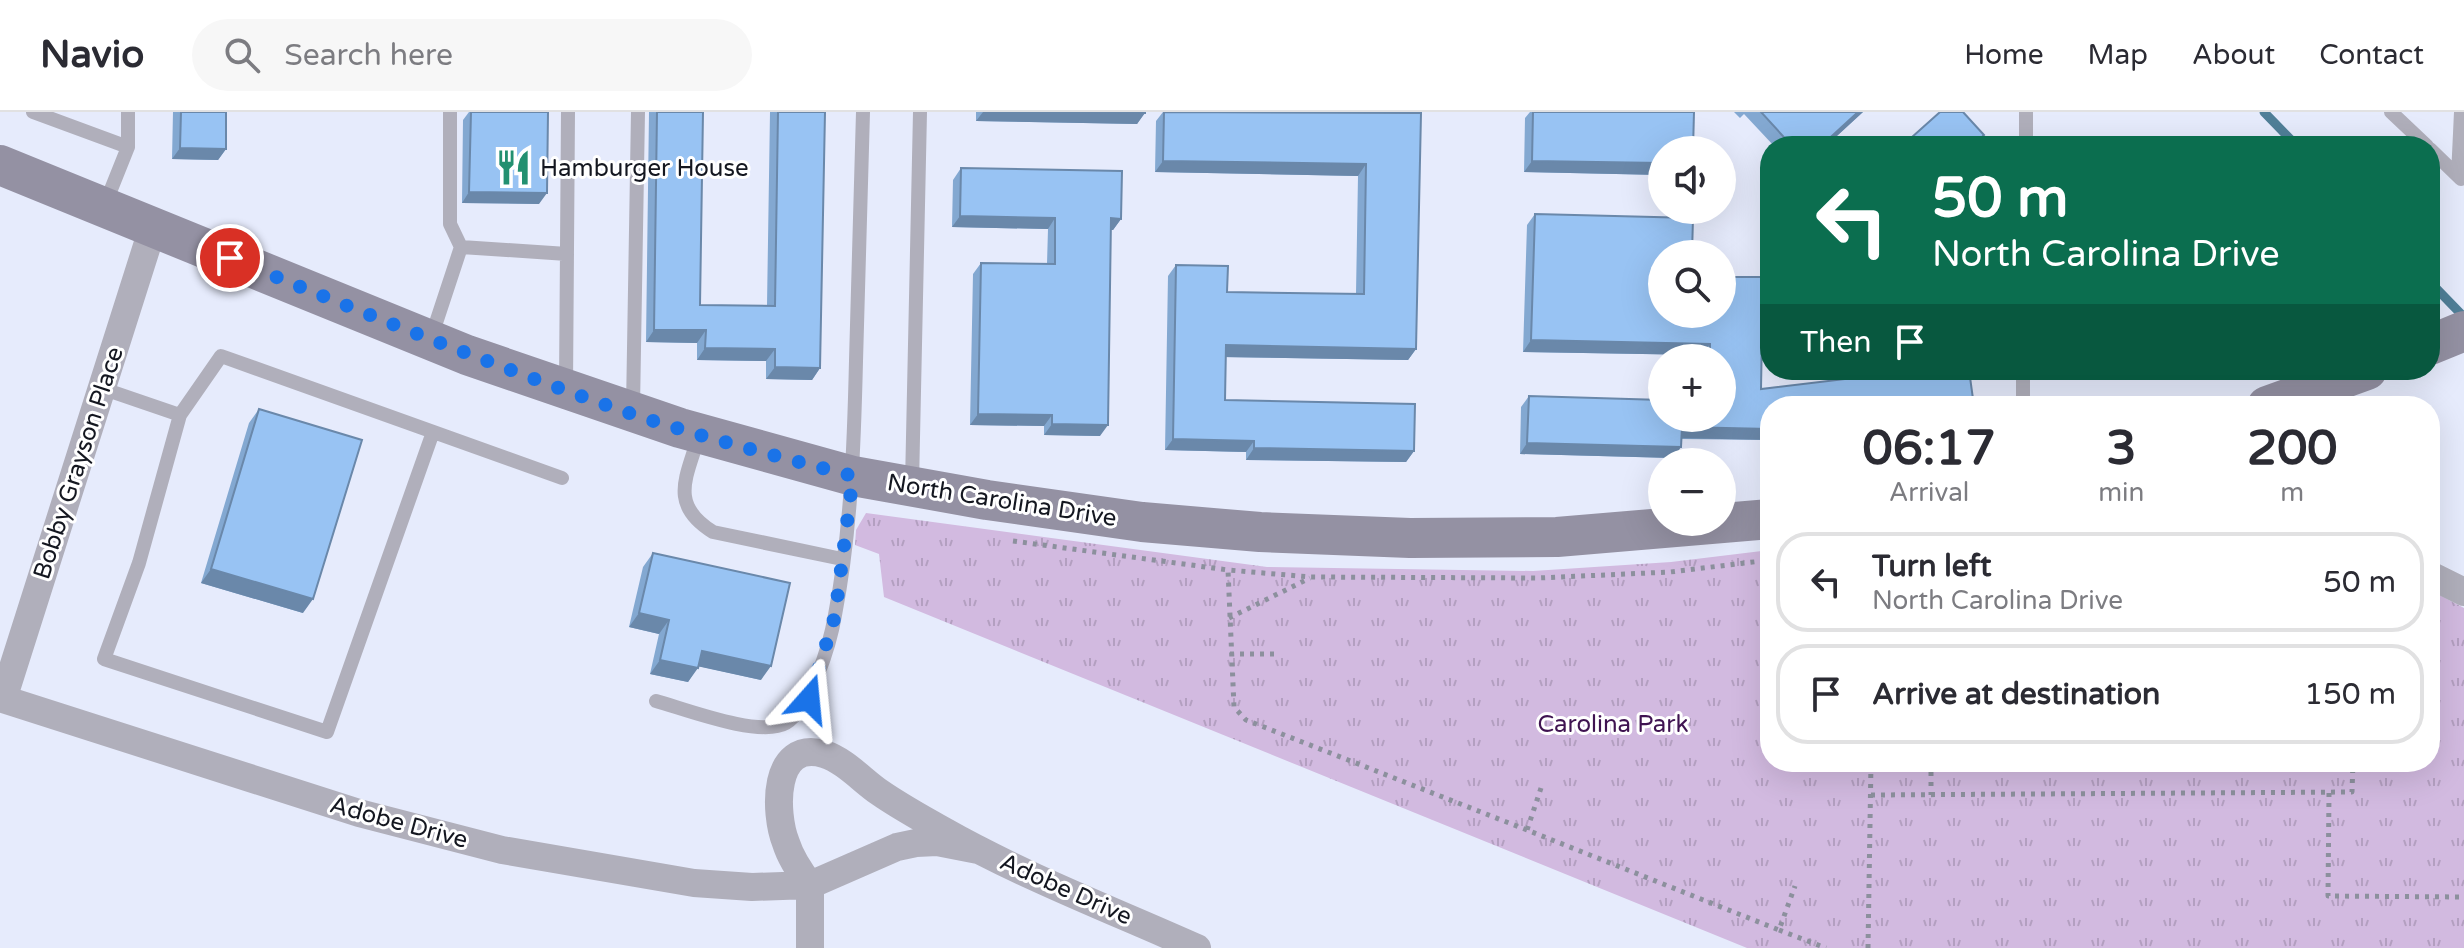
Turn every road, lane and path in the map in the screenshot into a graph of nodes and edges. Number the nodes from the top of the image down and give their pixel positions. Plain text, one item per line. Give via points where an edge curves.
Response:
1 (33, 112) edge
2 (128, 112) edge
3 (450, 112) edge
4 (568, 112) edge
5 (638, 112) edge
6 (863, 112) edge
7 (920, 112) edge
8 (2026, 112) edge
9 (2391, 112) edge
10 (2461, 112) edge
11 (2026, 136) edge
12 (2416, 136) edge
13 (128, 147) junction
14 (2440, 159) edge
15 (0, 165) edge
16 (2461, 179) edge
17 (103, 207) junction
18 (153, 227) junction
19 (461, 247) junction
20 (567, 254) junction
21 (2464, 331) edge
22 (430, 340) junction
23 (2440, 341) edge
24 (2348, 380) edge
25 (101, 388) junction
26 (566, 391) junction
27 (2319, 396) edge
28 (633, 414) junction
29 (180, 415) junction
30 (433, 432) junction
31 (699, 434) junction
32 (853, 476) junction
33 (562, 478) dead end
34 (912, 487) junction
35 (1760, 520) edge
36 (842, 559) junction
37 (1760, 561) edge
38 (1311, 577) junction
39 (2440, 580) edge
40 (2464, 592) edge
41 (1229, 618) junction
42 (1230, 654) junction
43 (1274, 654) dead end
44 (2, 698) edge
45 (656, 701) dead end
46 (1871, 772) edge
47 (1931, 772) edge
48 (2353, 772) edge
49 (1541, 788) dead end
50 (2329, 793) junction
51 (1871, 795) junction
52 (1931, 795) junction
53 (1527, 830) junction
54 (978, 850) junction
55 (810, 885) junction
56 (1795, 886) dead end
57 (2464, 897) edge
58 (1779, 930) junction
59 (810, 948) edge
60 (1197, 948) edge
61 (1826, 948) edge
62 (1868, 948) edge

1 - 13 lane
2 - 13 lane
3 - 19 lane via 450,224
4 - 20 lane
5 - 28 lane
6 - 32 lane
7 - 34 lane
8 - 11 lane
9 - 12 lane
10 - 16 lane
13 - 17 lane
14 - 16 lane
15 - 17 main road, North Carolina Drive
17 - 18 main road, North Carolina Drive
18 - 22 main road, North Carolina Drive
18 - 25 street, Bobby Grayson Place
19 - 20 lane
19 - 22 lane
20 - 26 lane
21 - 23 main road
22 - 26 main road, North Carolina Drive
24 - 27 main road
25 - 29 lane
25 - 44 street, Bobby Grayson Place
26 - 28 main road, North Carolina Drive
28 - 31 main road, North Carolina Drive
29 - 30 lane via 221,356
29 - 30 lane via 139,563 104,659 327,732
30 - 33 lane
31 - 32 main road, North Carolina Drive
31 - 36 lane via 684,497 695,520 713,532
32 - 34 main road, North Carolina Drive
32 - 36 lane
34 - 35 main road, North Carolina Drive via 1142,522 1410,538 1557,537
36 - 45 lane via 835,616 809,699 797,714 768,727
37 - 38 path via 1538,578
38 - 41 path
38 - 41 path via 1228,570
39 - 40 street
41 - 42 path
42 - 43 path
42 - 53 path via 1234,707 1246,720
44 - 55 street, Adobe Drive via 359,813 502,850 694,883
46 - 51 path
47 - 52 path
48 - 50 path via 2352,792
49 - 53 path
50 - 52 path
50 - 57 path via 2328,896
51 - 52 path
51 - 62 path
53 - 58 path
54 - 55 street, Adobe Drive via 916,843
54 - 55 street, Adobe Drive via 883,795 829,756 806,752 782,772 779,812 785,842
54 - 60 street, Adobe Drive
55 - 59 street
56 - 58 path
58 - 61 path

